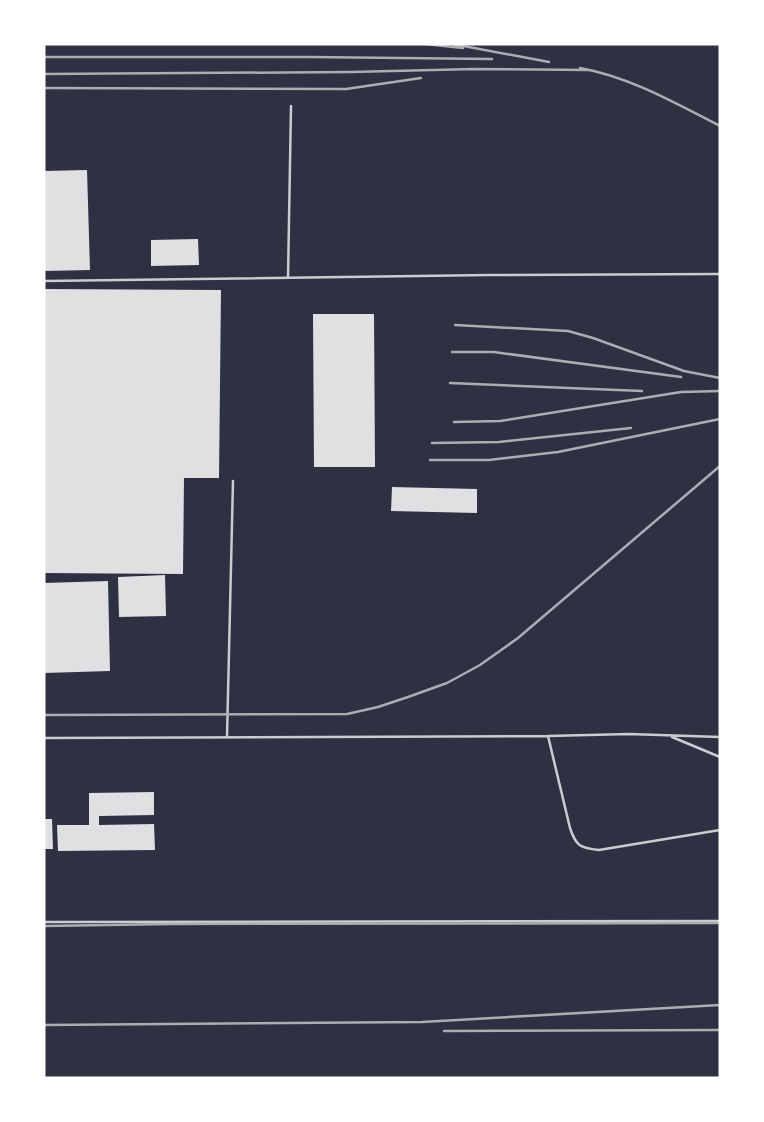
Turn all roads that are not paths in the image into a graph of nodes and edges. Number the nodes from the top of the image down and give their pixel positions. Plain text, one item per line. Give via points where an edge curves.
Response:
1 (291, 106) dead end
2 (720, 274) edge
3 (288, 278) junction
4 (44, 281) edge
5 (233, 481) dead end
6 (548, 736) junction
7 (669, 736) junction
8 (44, 737) edge
9 (227, 737) junction
10 (720, 737) edge
11 (720, 757) edge
12 (720, 830) edge
13 (720, 920) edge
14 (44, 922) edge

1 - 3 lane
2 - 3 lane
3 - 4 lane
5 - 9 lane
6 - 7 lane
6 - 9 lane
6 - 12 lane via 569,828 575,842 585,848 599,850
7 - 10 lane
7 - 11 lane
8 - 9 lane
13 - 14 lane

